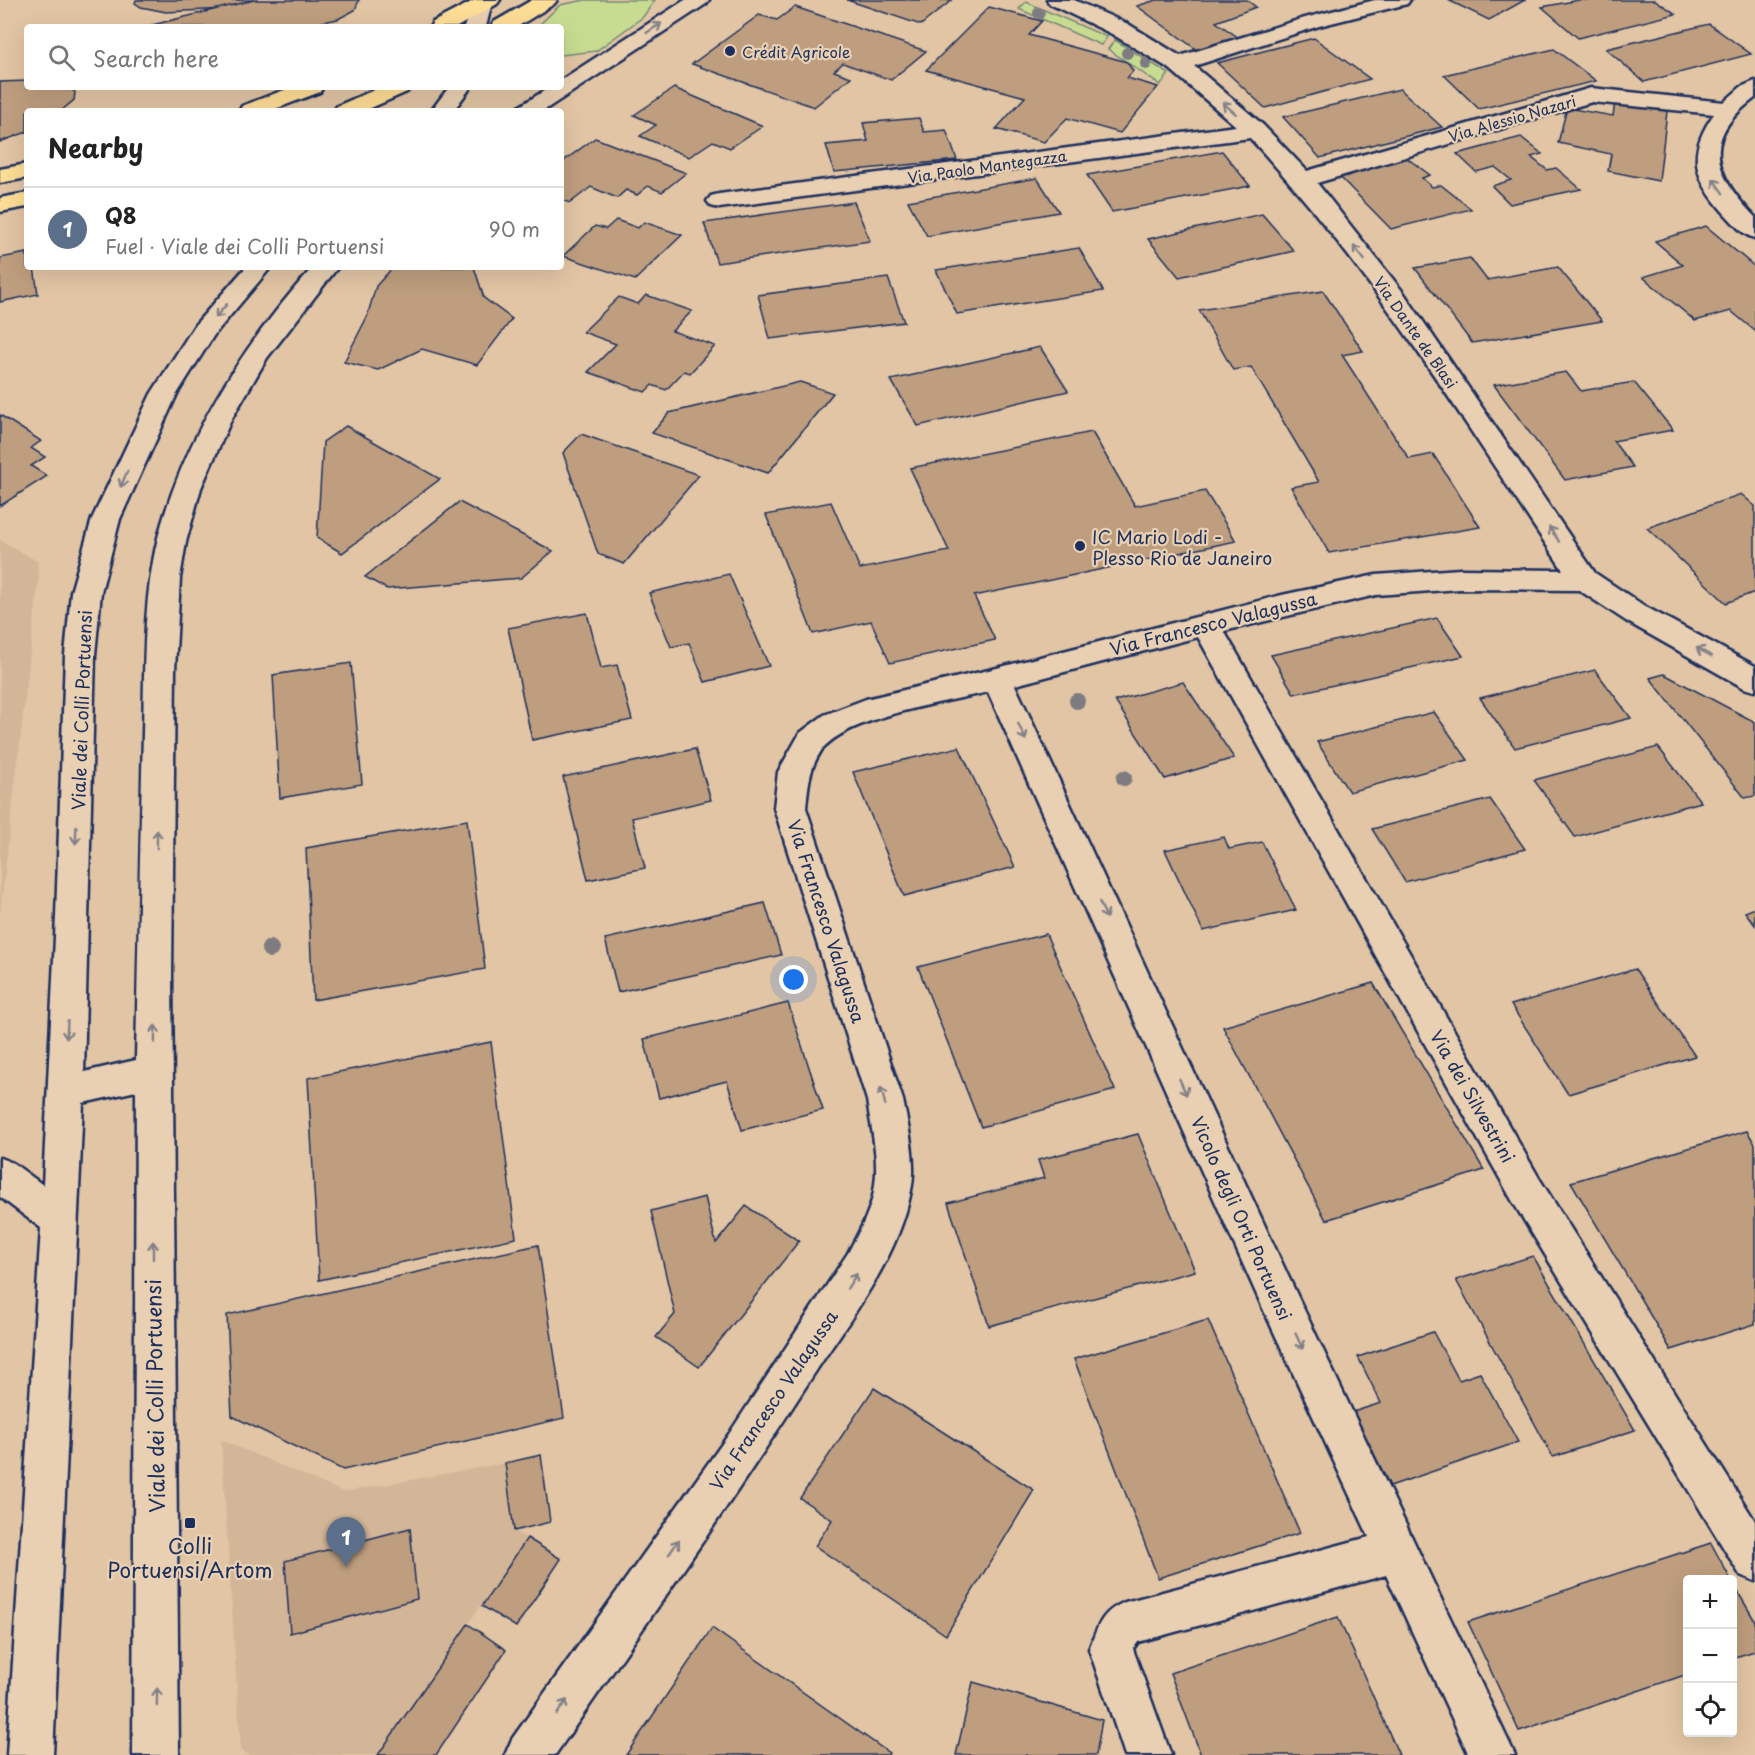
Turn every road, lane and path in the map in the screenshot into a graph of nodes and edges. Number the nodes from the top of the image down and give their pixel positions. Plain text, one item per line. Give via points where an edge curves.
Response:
1 (546, 0) edge
2 (699, 0) edge
3 (1057, 0) edge
4 (1401, 0) edge
5 (486, 3) edge
6 (447, 24) edge
7 (476, 24) edge
8 (507, 24) edge
9 (610, 56) junction
10 (1178, 64) junction
11 (564, 65) edge
12 (564, 87) edge
13 (1755, 88) edge
14 (304, 90) edge
15 (392, 90) edge
16 (458, 90) edge
17 (559, 90) edge
18 (258, 108) edge
19 (352, 108) edge
20 (444, 108) edge
21 (532, 108) edge
22 (1728, 109) junction
23 (1255, 130) junction
24 (24, 172) edge
25 (0, 176) edge
26 (1302, 180) junction
27 (24, 201) edge
28 (719, 201) dead end
29 (0, 206) edge
30 (1755, 231) edge
31 (256, 270) edge
32 (323, 270) edge
33 (1585, 580) junction
34 (1205, 624) junction
35 (997, 679) junction
36 (1755, 680) edge
37 (154, 1072) junction
38 (64, 1092) junction
39 (0, 1175) edge
40 (60, 1220) junction
41 (1397, 1551) junction
42 (1755, 1560) edge
43 (30, 1755) edge
44 (156, 1755) edge
45 (528, 1755) edge
46 (1148, 1755) edge
47 (1492, 1755) edge

1 - 8 main road
9 -> 2 street
3 - 10 street, Via Dante de Blasi via 1105,21
4 - 10 street via 1312,22
5 - 6 main road
5 - 7 street
9 - 11 street
9 - 12 street
23 -> 10 street, Via Dante de Blasi
13 - 22 street
14 - 18 main road
15 - 19 main road
16 - 20 street
17 - 21 street
22 - 26 street, Via Alessio Nazari via 1591,95
30 -> 22 street via 1731,206 1706,164 1707,144
23 - 26 street, Via Dante de Blasi
23 - 28 street, Via Paolo Mantegazza
24 - 25 main road
33 -> 26 street, Via Dante de Blasi via 1394,297
27 - 29 main road
31 -> 38 street, Viale dei Colli Portuensi via 204,332 164,394 106,519 92,565 80,655
37 -> 32 street, Viale dei Colli Portuensi via 159,685 162,604 170,550 195,470 223,411 271,332
33 - 34 street, Via Francesco Valagussa via 1392,583
36 -> 33 street, Via Dante de Blasi via 1636,614
34 - 35 street, Via Francesco Valagussa
34 - 42 street, Via dei Silvestrini via 1526,1190
35 -> 41 street, Vicolo degli Orti Portuensi
45 -> 35 street, Via Francesco Valagussa via 743,1448 862,1266 882,1226 894,1184 885,1100 790,808 794,772 811,741 836,723 866,710
37 - 38 street
44 -> 37 street, Viale dei Colli Portuensi
38 - 40 street, Viale dei Colli Portuensi
39 - 40 street
40 - 43 street, Viale dei Colli Portuensi
41 - 46 street via 1125,1624 1111,1649
41 - 47 street, Vicolo degli Orti Portuensi

